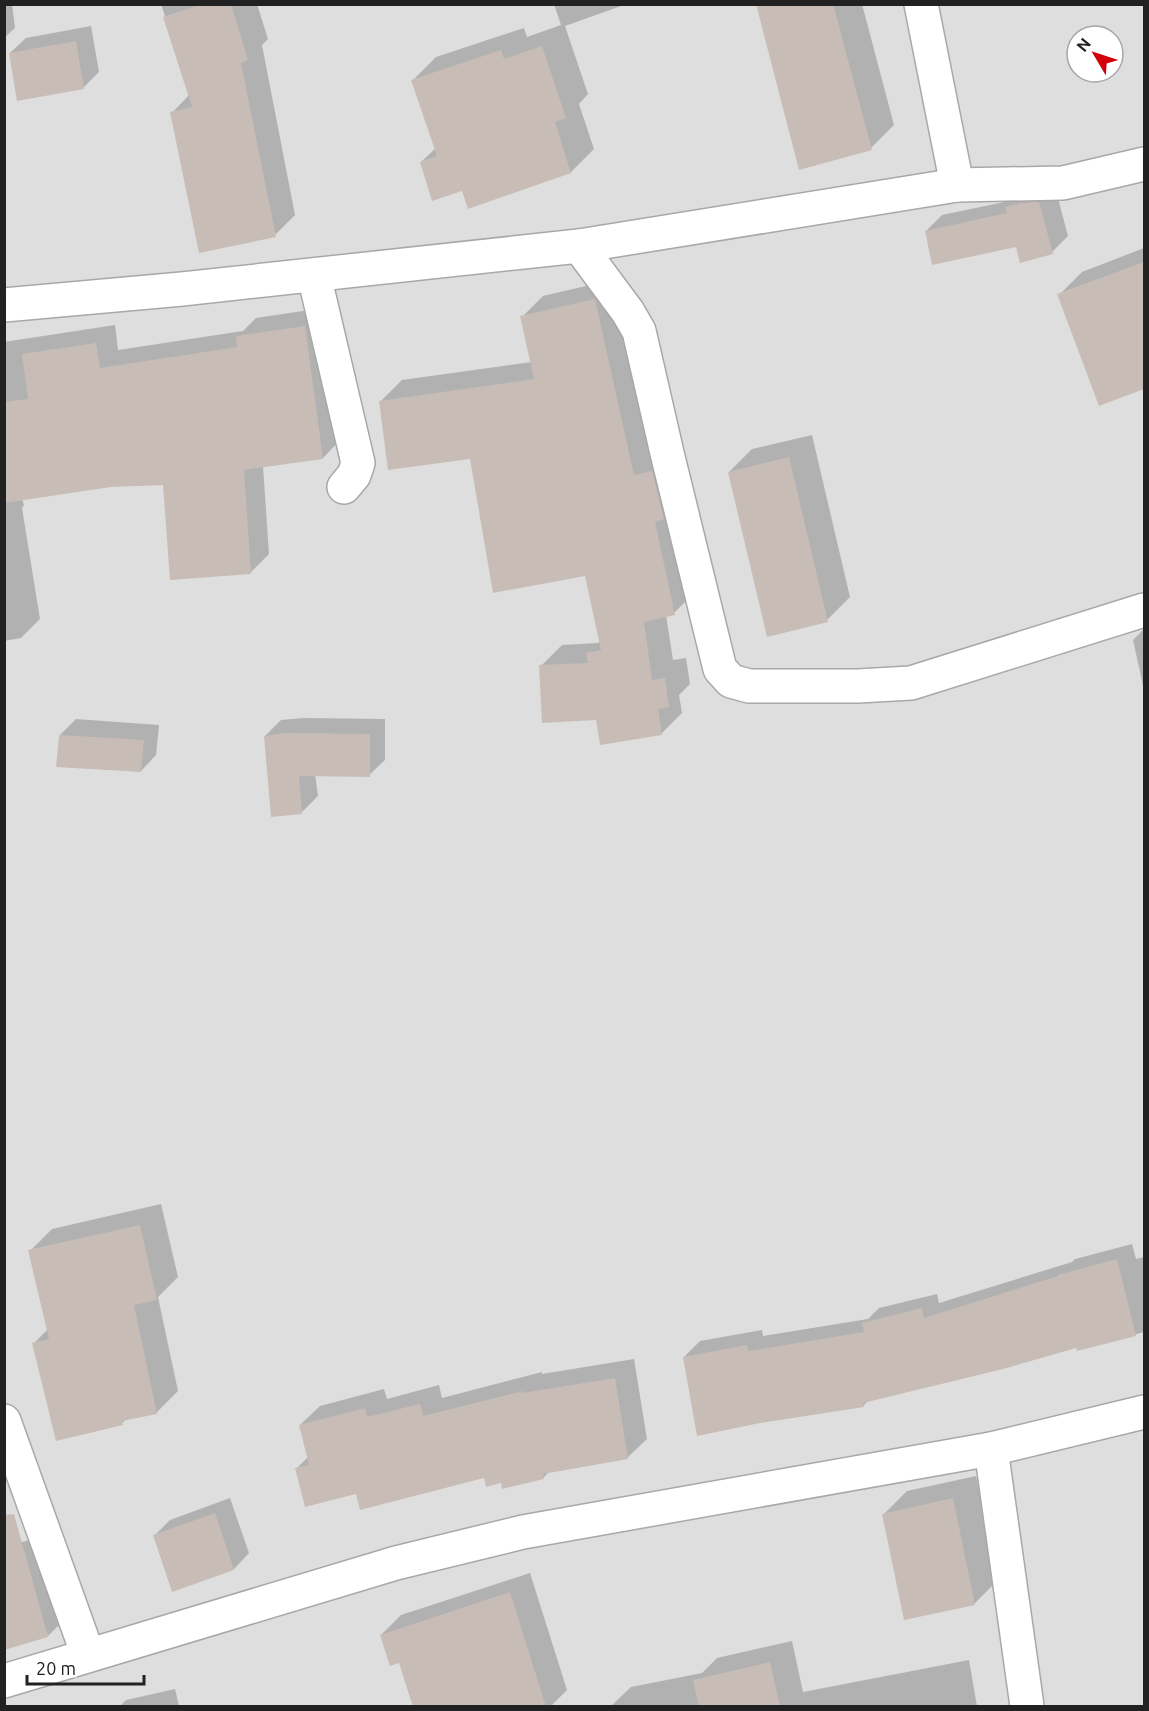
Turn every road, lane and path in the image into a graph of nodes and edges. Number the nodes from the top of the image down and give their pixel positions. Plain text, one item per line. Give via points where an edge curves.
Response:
1 (921, 4) edge
2 (1144, 164) edge
3 (957, 185) junction
4 (579, 246) junction
5 (314, 275) junction
6 (4, 305) edge
7 (344, 487) dead end
8 (1144, 610) edge
9 (1144, 1412) edge
10 (4, 1421) edge
11 (991, 1449) junction
12 (88, 1655) junction
13 (4, 1681) edge
14 (1026, 1707) edge

1 - 3 street
2 - 3 street via 1063,183
3 - 4 street
4 - 5 street
4 - 8 street via 639,331 720,669 731,681 749,686 911,682
5 - 6 street
5 - 7 street via 358,463
9 - 11 street
10 - 12 street
11 - 12 street via 523,1532 396,1563
11 - 14 street
12 - 13 street

